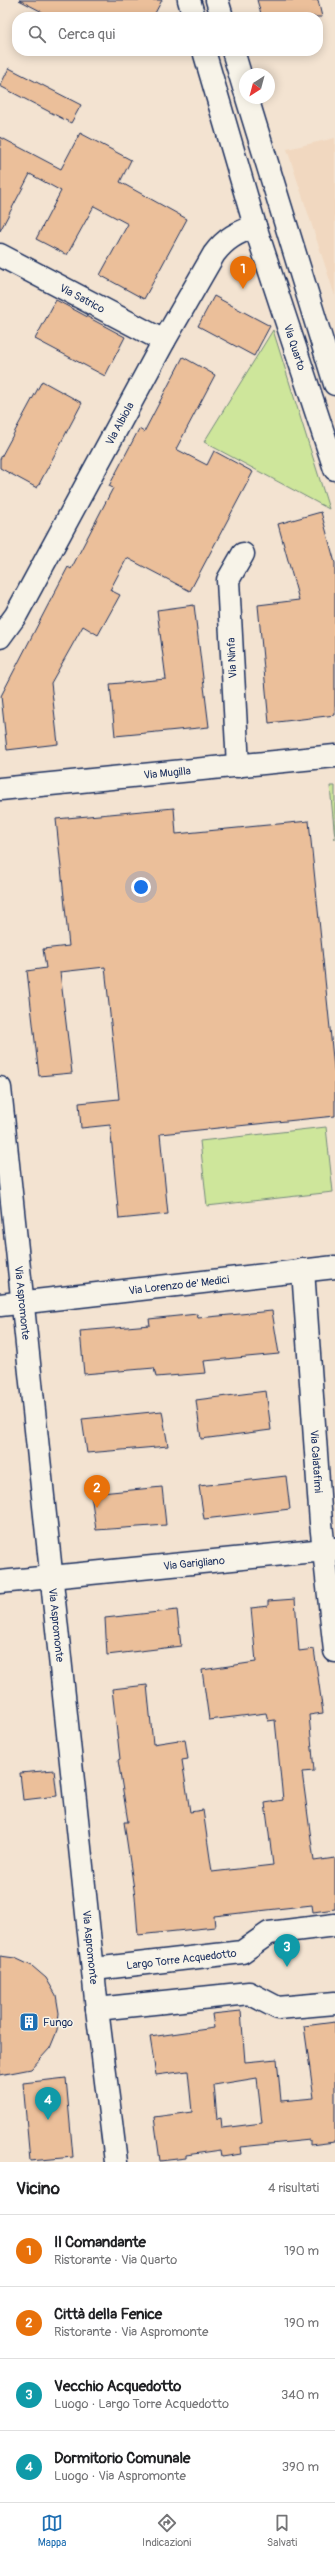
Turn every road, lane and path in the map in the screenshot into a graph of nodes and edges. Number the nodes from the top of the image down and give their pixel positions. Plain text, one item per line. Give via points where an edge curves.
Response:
1 (189, 0) edge
2 (217, 0) edge
3 (193, 12) edge
4 (221, 12) edge
5 (205, 56) edge
6 (234, 56) edge
7 (239, 71) edge
8 (249, 104) edge
9 (284, 218) junction
10 (255, 226) junction
11 (0, 254) edge
12 (164, 341) junction
13 (335, 384) edge
14 (335, 469) edge
15 (243, 554) dead end
16 (0, 637) edge
17 (335, 756) edge
18 (238, 766) junction
19 (0, 788) edge
20 (0, 1088) edge
21 (335, 1267) edge
22 (303, 1270) junction
23 (24, 1303) junction
24 (0, 1305) edge
25 (329, 1550) edge
26 (53, 1576) junction
27 (0, 1582) edge
28 (335, 1651) edge
29 (335, 1925) edge
30 (94, 1969) junction
31 (335, 2003) edge
32 (97, 2009) junction
33 (116, 2162) edge

1 - 3 street
2 - 4 street
5 - 10 street, Via Quarto
6 - 7 street
8 - 9 street
9 - 10 street
9 - 13 street
10 - 12 street, Via Albiola via 222,242
10 - 14 street, Via Quarto
11 - 12 street, Via Satrico
12 - 16 street, Via Albiola via 16,615
15 - 18 street, Via Ninfa via 228,580
17 - 18 street, Via Mugilla
18 - 19 street, Via Mugilla
20 - 23 street, Via Aspromonte
21 - 22 street, Via Lorenzo de' Medici
22 - 23 street, Via Lorenzo de' Medici
22 - 25 street, Via Calatafimi
23 - 24 street, Via Lorenzo de' Medici
23 - 26 street, Via Aspromonte
25 - 26 street, Via Garigliano
25 - 28 street, Via Calatafimi
26 - 27 street, Via Garigliano
26 - 30 street, Via Aspromonte
29 - 30 street, Largo Torre Acquedotto via 269,1934 242,1952
30 - 32 street, Via Aspromonte
31 - 32 street via 278,2008 249,1992
32 - 33 street, Via Aspromonte

